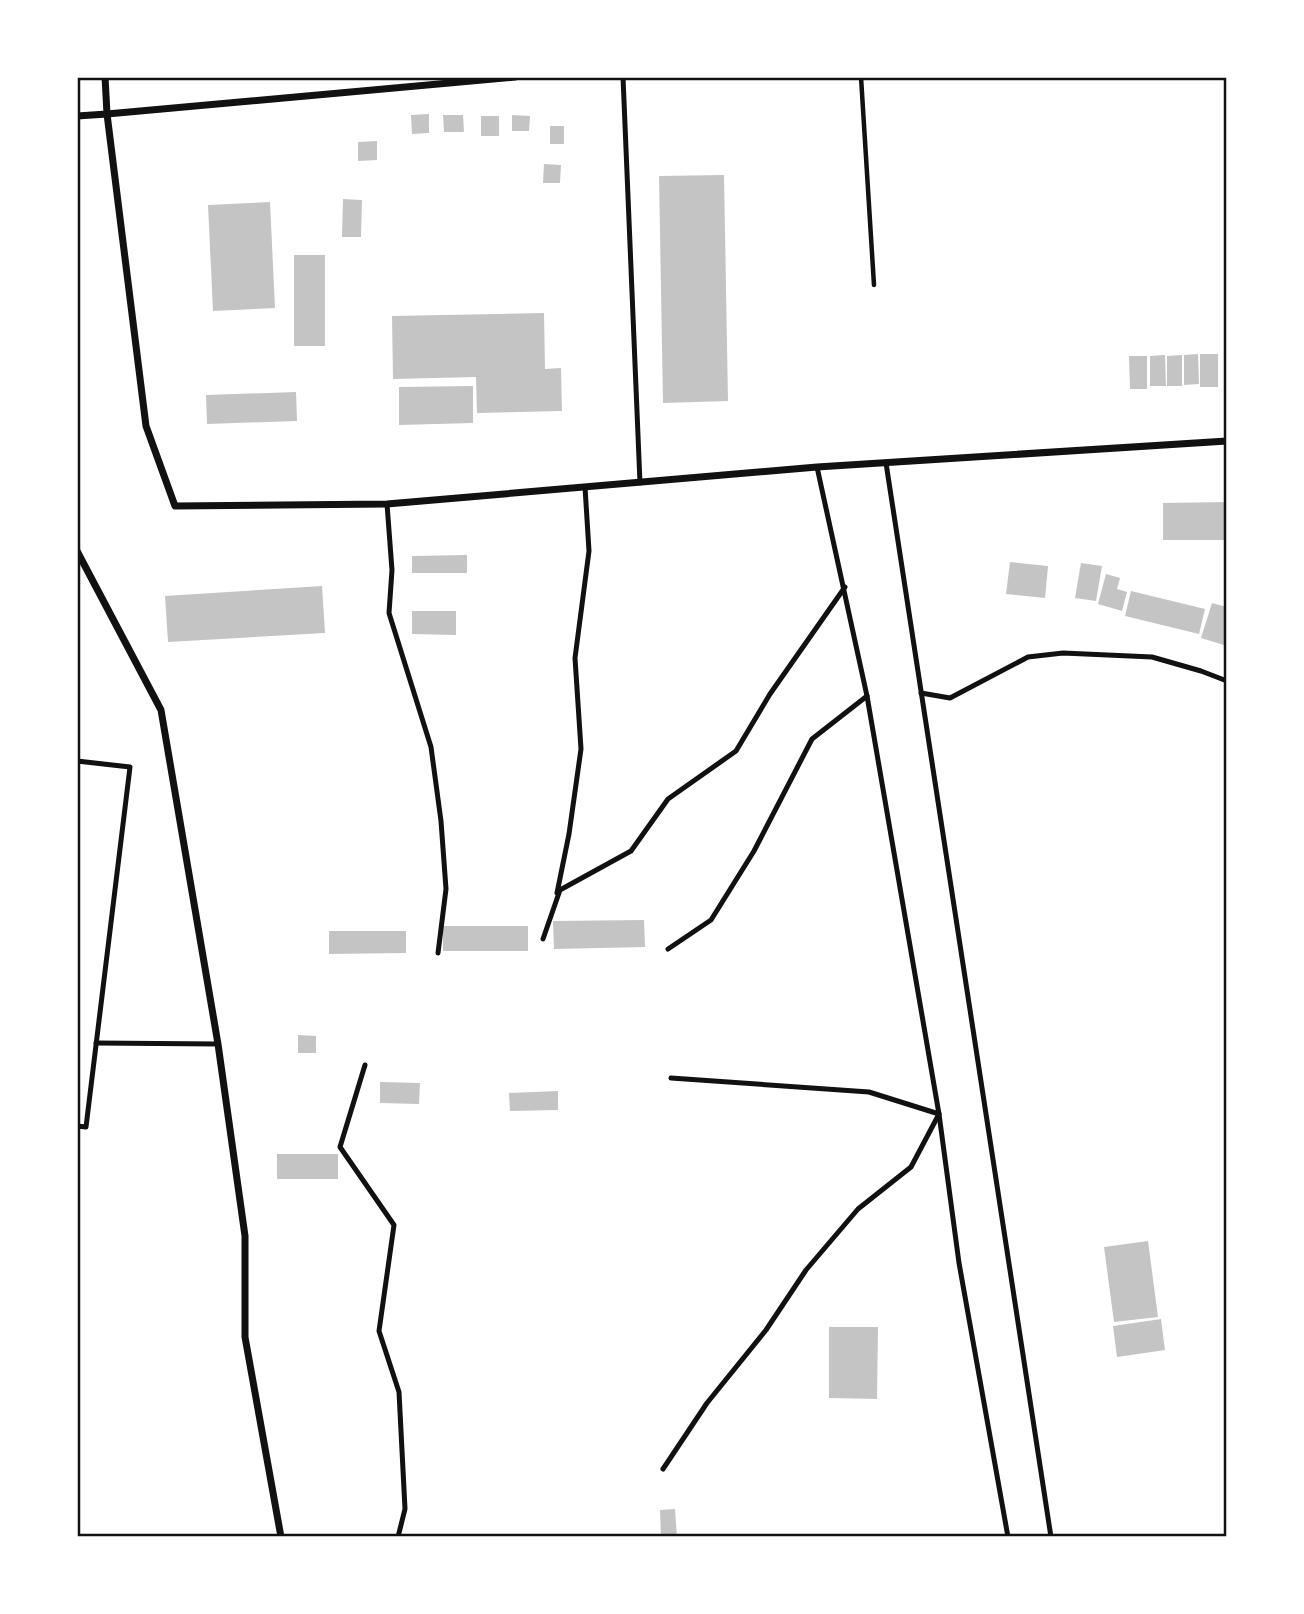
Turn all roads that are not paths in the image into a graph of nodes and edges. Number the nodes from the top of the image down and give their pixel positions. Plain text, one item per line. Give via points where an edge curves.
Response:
1 (105, 77) edge
2 (515, 77) edge
3 (623, 77) edge
4 (107, 114) junction
5 (77, 116) edge
6 (1227, 441) edge
7 (886, 463) junction
8 (817, 467) junction
9 (640, 483) junction
10 (585, 487) junction
11 (387, 504) junction
12 (77, 551) edge
13 (845, 587) junction
14 (1227, 681) edge
15 (920, 693) junction
16 (867, 696) junction
17 (77, 761) edge
18 (555, 906) junction
19 (543, 939) dead end
20 (668, 949) dead end
21 (438, 953) dead end
22 (96, 1043) junction
23 (218, 1044) junction
24 (365, 1065) dead end
25 (671, 1078) dead end
26 (939, 1114) junction
27 (77, 1126) edge
28 (663, 1469) dead end
29 (281, 1537) edge
30 (398, 1537) edge
31 (1008, 1537) edge
32 (1051, 1537) edge

1 - 4 street
2 - 4 street
3 - 9 lane
4 - 5 street
4 - 11 street via 146,426 175,506
6 - 7 street
7 - 8 street
7 - 15 lane
8 - 9 street
8 - 13 lane
9 - 10 street
10 - 11 street
10 - 18 lane via 589,551 575,658 581,749
11 - 21 lane via 392,570 389,613 431,747 441,821 446,889
12 - 23 street via 161,710
13 - 16 lane
13 - 18 lane via 736,751 668,799 631,851 561,890
14 - 15 lane via 1152,657 1063,653 1028,657 950,698
15 - 32 lane
16 - 20 lane via 812,739 754,851 711,920
16 - 26 lane
17 - 22 lane via 130,767
18 - 19 lane
22 - 23 lane
22 - 27 lane via 86,1127
23 - 29 street via 245,1236 245,1337
24 - 30 lane via 341,1147 394,1225 379,1331 399,1392 405,1509
25 - 26 lane via 869,1092
26 - 28 lane via 911,1167 858,1209 806,1270
26 - 31 lane via 959,1263

